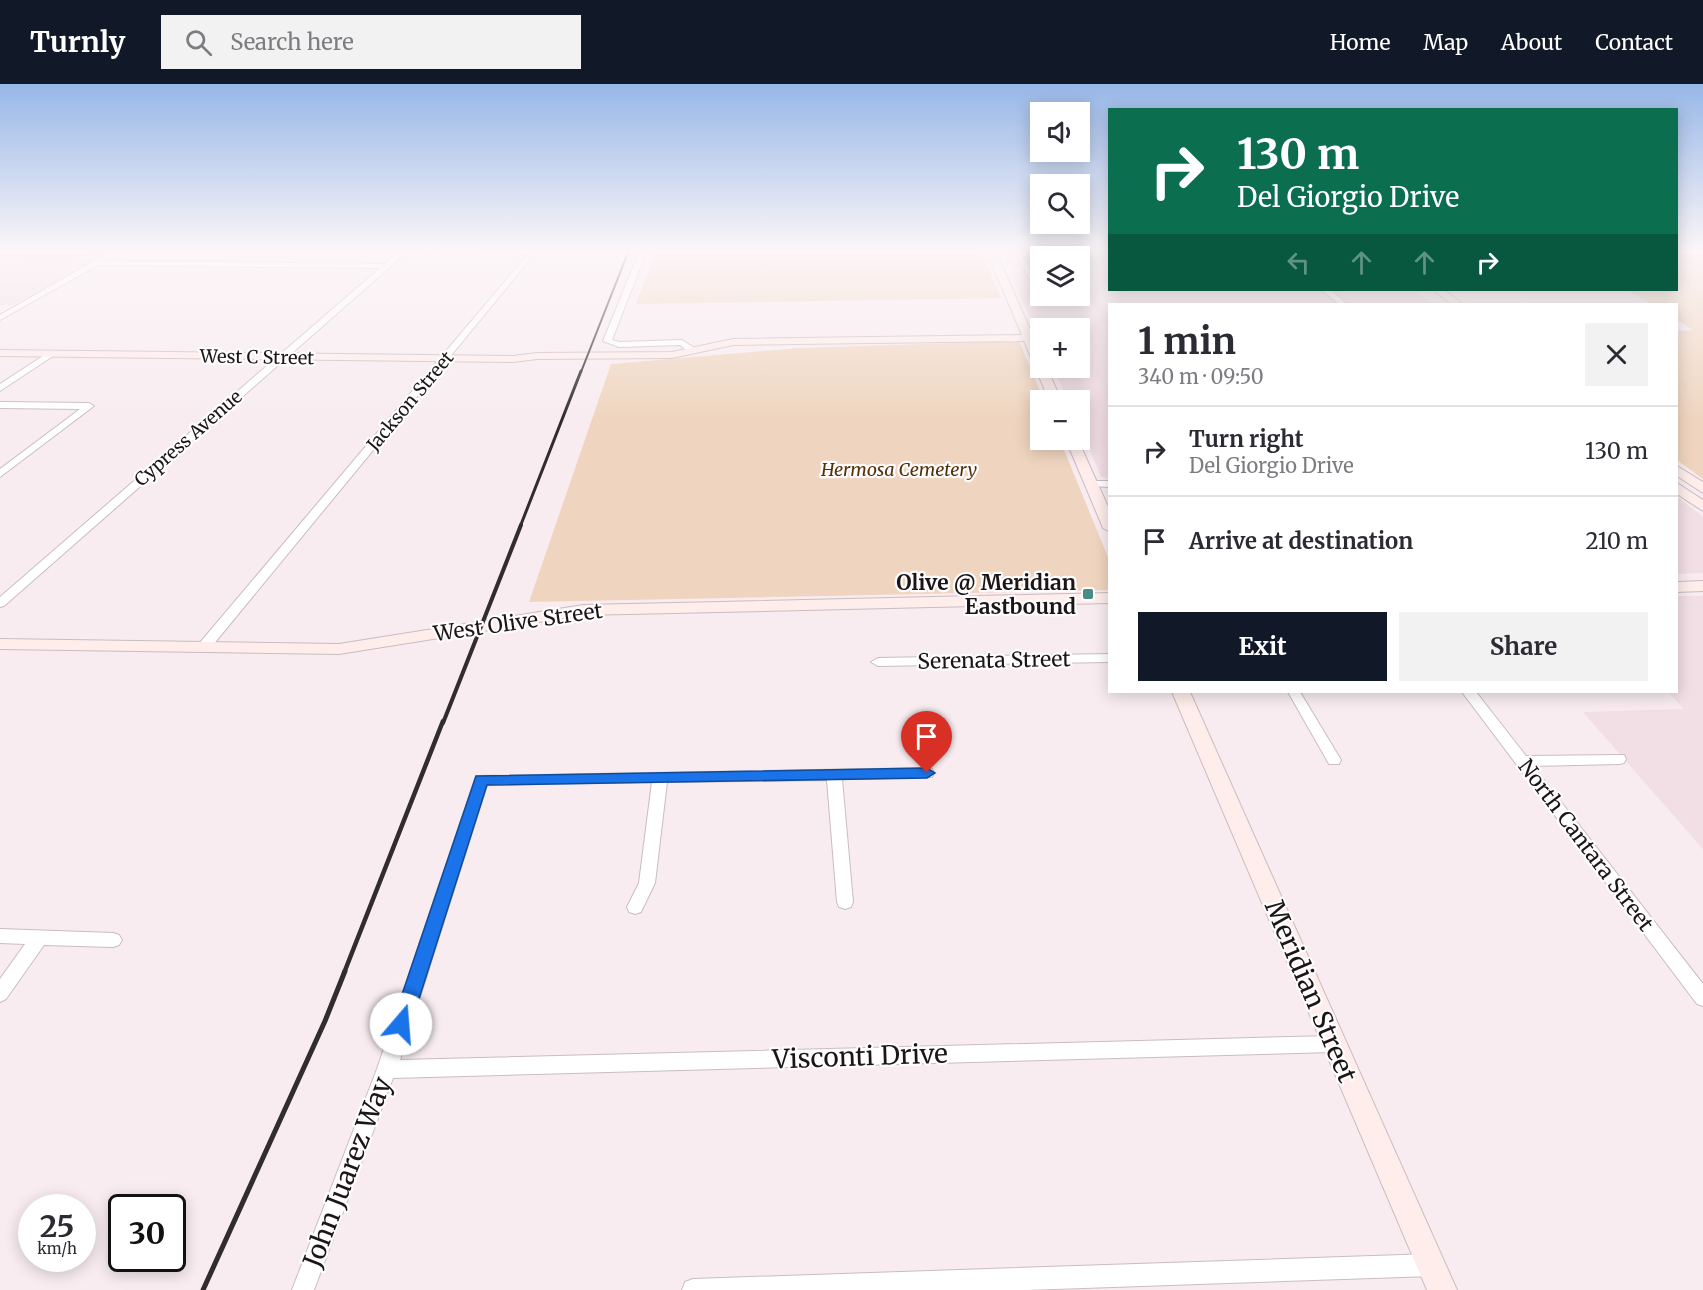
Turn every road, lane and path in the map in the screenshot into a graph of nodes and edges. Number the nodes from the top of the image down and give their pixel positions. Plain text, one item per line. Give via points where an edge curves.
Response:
1 (20, 306) edge
2 (340, 306) edge
3 (488, 306) edge
4 (621, 306) edge
5 (1014, 306) edge
6 (0, 318) edge
7 (1028, 338) junction
8 (682, 342) junction
9 (733, 342) junction
10 (1030, 342) edge
11 (773, 343) junction
12 (698, 350) junction
13 (0, 353) edge
14 (52, 354) junction
15 (281, 357) junction
16 (443, 360) junction
17 (0, 388) edge
18 (0, 405) edge
19 (1077, 450) edge
20 (0, 474) edge
21 (1678, 476) edge
22 (1092, 484) junction
23 (1108, 484) edge
24 (1703, 489) edge
25 (1703, 507) edge
26 (1108, 523) edge
27 (1703, 586) edge
28 (1678, 587) edge
29 (1108, 598) edge
30 (0, 603) edge
31 (0, 644) edge
32 (204, 648) junction
33 (1108, 658) edge
34 (878, 662) dead end
35 (1181, 693) edge
36 (1295, 693) edge
37 (1470, 693) edge
38 (1619, 759) dead end
39 (1334, 760) dead end
40 (1522, 761) junction
41 (927, 773) dead end
42 (834, 775) junction
43 (660, 777) junction
44 (845, 902) dead end
45 (635, 907) dead end
46 (0, 936) edge
47 (39, 938) junction
48 (112, 940) dead end
49 (0, 994) edge
50 (1703, 998) edge
51 (1333, 1044) junction
52 (387, 1069) junction
53 (1431, 1265) junction
54 (303, 1290) edge
55 (693, 1290) edge
56 (1442, 1290) edge

1 - 6 street
2 - 15 street, Cypress Avenue
3 - 16 street, Jackson Street
4 - 8 street via 607,341 619,345
5 - 7 street
7 - 10 street
7 - 11 street, West C Street
8 - 9 street
8 - 12 street
9 - 11 street, West C Street
9 - 12 street, West C Street
11 - 12 street, West C Street
12 - 16 street, West C Street via 622,361
13 - 14 street, West C Street
14 - 15 street, West C Street
14 - 17 street
15 - 16 street, West C Street
15 - 30 street, Cypress Avenue
16 - 32 street, Jackson Street
18 - 20 street via 89,406
19 - 22 street
21 - 24 street
21 - 25 street
22 - 23 street
22 - 26 street
27 - 28 street
29 - 32 street, West Olive Street via 583,610 358,648
31 - 32 street, West Olive Street
33 - 34 street, Serenata Street
35 - 51 street, Meridian Street
36 - 39 street
37 - 40 street, North Cantara Street
38 - 40 street
40 - 50 street, North Cantara Street
41 - 42 street
42 - 43 street
42 - 44 street
43 - 45 street via 648,883
43 - 52 street, John Juarez Way via 481,780
46 - 47 street
47 - 48 street
47 - 49 street
51 - 52 street, Visconti Drive
51 - 53 street, Meridian Street
52 - 54 street, John Juarez Way
53 - 55 street
53 - 56 street, Meridian Street

